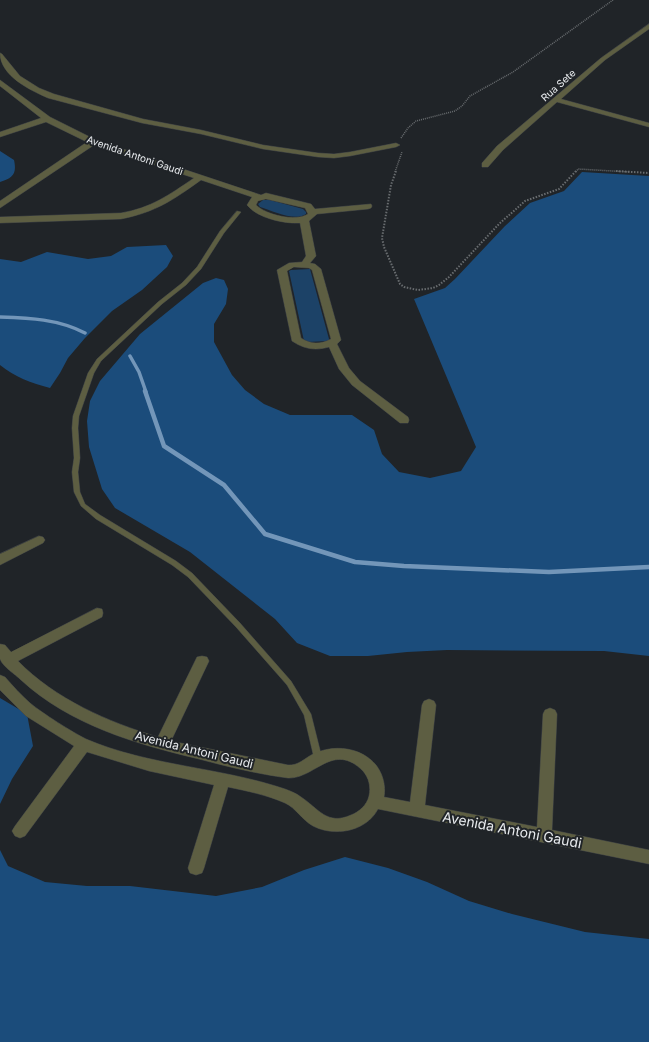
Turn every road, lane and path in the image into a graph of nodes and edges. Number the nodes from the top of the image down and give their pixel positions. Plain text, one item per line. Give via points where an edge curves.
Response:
1 (614, 0) edge
2 (649, 26) edge
3 (0, 55) edge
4 (0, 82) edge
5 (557, 100) junction
6 (47, 119) junction
7 (649, 125) edge
8 (0, 135) edge
9 (93, 142) junction
10 (396, 145) junction
11 (485, 164) dead end
12 (649, 174) edge
13 (199, 178) junction
14 (260, 197) junction
15 (0, 205) edge
16 (368, 206) dead end
17 (239, 212) dead end
18 (313, 212) junction
19 (0, 220) edge
20 (304, 220) junction
21 (306, 264) junction
22 (332, 343) junction
23 (404, 420) dead end
24 (39, 540) dead end
25 (0, 560) edge
26 (97, 612) dead end
27 (4, 654) edge
28 (202, 661) dead end
29 (0, 682) edge
30 (429, 705) dead end
31 (550, 714) dead end
32 (84, 744) junction
33 (162, 744) junction
34 (318, 758) junction
35 (223, 780) junction
36 (375, 802) junction
37 (417, 810) junction
38 (20, 831) dead end
39 (544, 836) junction
40 (649, 857) edge
41 (196, 868) dead end

1 - 10 path via 513,72 470,96 455,111 416,121
2 - 5 street, Rua Sete via 603,59
3 - 10 street via 17,78 36,90 142,121 263,147 318,155 350,154
4 - 6 street, Avenida Antoni Gaudi
5 - 7 street
5 - 11 street, Rua Sete
6 - 8 street
6 - 9 street, Avenida Antoni Gaudi
9 - 13 street, Avenida Antoni Gaudi
9 - 15 street
10 - 12 path via 403,150 390,190 382,238 400,284 404,288 418,290 439,285 525,201 559,189 578,169
13 - 14 street, Avenida Antoni Gaudi
13 - 19 street via 164,203 137,214
14 - 18 street, Avenida Antoni Gaudi via 272,197 308,206
14 - 20 street via 251,205 256,210 292,220
16 - 18 street
17 - 34 lane via 222,232 200,268 99,360 91,373 76,416 77,492 83,505 98,517 190,575 238,625 289,683 307,714
18 - 20 street
20 - 21 street via 311,256
21 - 22 street via 316,269 336,340
21 - 22 street via 292,265 282,270 296,339 300,343 319,347
22 - 23 street via 344,369 356,383
24 - 25 street
26 - 27 street
27 - 33 street, Avenida Antoni Gaudi via 35,684 69,706 116,729
28 - 33 street
29 - 32 street, Avenida Antoni Gaudi via 30,712
30 - 37 street
31 - 39 street
32 - 35 street, Avenida Antoni Gaudi via 139,763
32 - 38 street
33 - 34 street, Avenida Antoni Gaudi via 230,761 292,772
34 - 36 street, Avenida Antoni Gaudi via 333,754 350,756 367,766 377,783
35 - 36 street, Avenida Antoni Gaudi via 290,798 311,817 328,824 342,825 356,821 367,813
35 - 41 street
36 - 37 street, Avenida Antoni Gaudi
37 - 39 street, Avenida Antoni Gaudi
39 - 40 street, Avenida Antoni Gaudi

